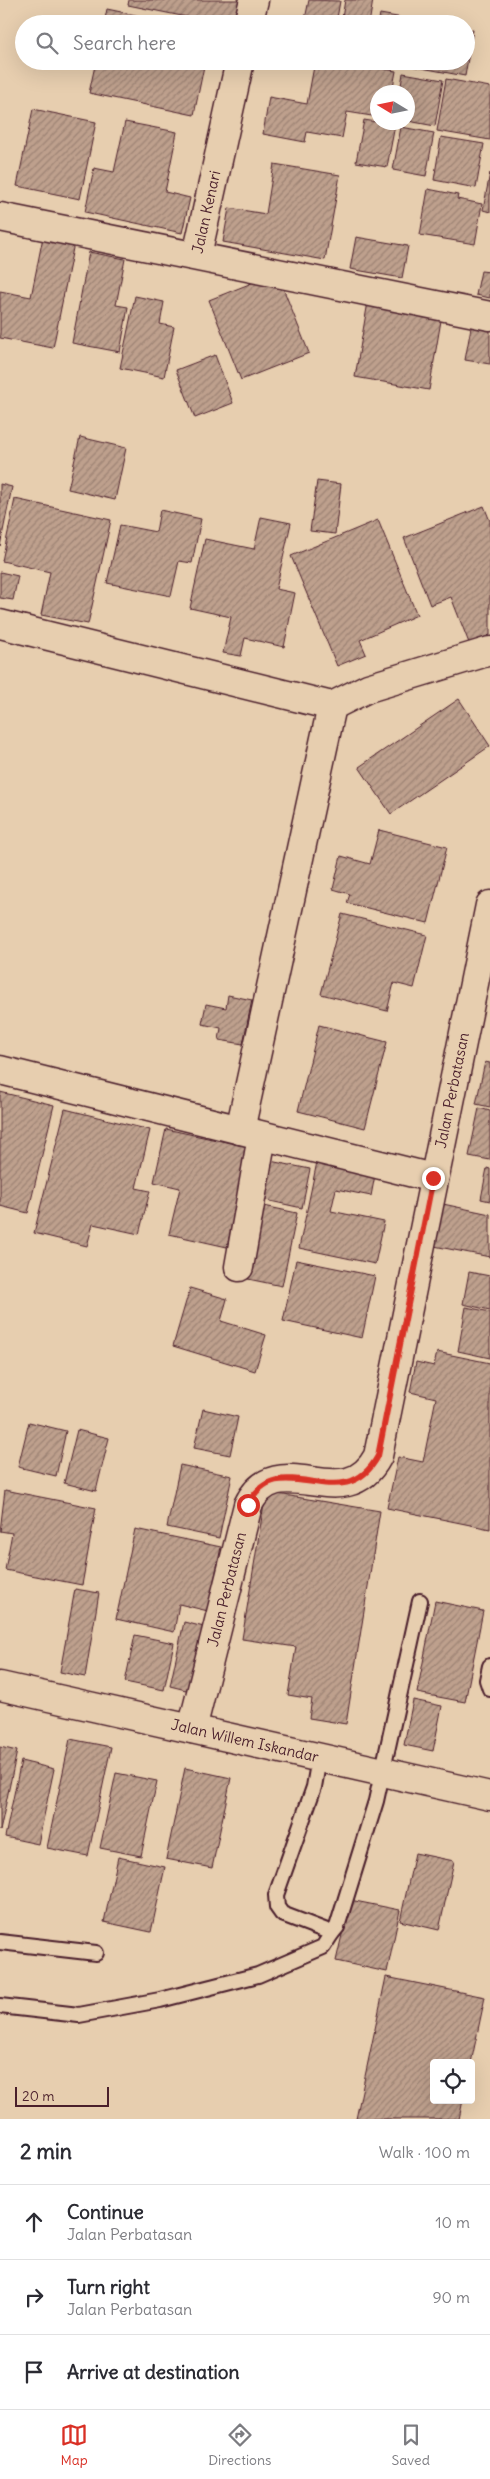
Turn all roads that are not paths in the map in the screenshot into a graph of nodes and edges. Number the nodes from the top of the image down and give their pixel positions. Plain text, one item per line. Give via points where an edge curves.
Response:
1 (254, 0) edge
2 (250, 15) edge
3 (238, 70) edge
4 (0, 217) edge
5 (198, 255) junction
6 (490, 316) edge
7 (0, 624) edge
8 (490, 651) edge
9 (332, 706) junction
10 (490, 905) edge
11 (0, 1070) edge
12 (251, 1133) junction
13 (433, 1178) junction
14 (239, 1267) dead end
15 (420, 1601) dead end
16 (490, 1666) edge
17 (0, 1686) edge
18 (490, 1689) edge
19 (192, 1729) junction
20 (319, 1758) junction
21 (382, 1772) junction
22 (490, 1796) edge
23 (332, 1933) junction
24 (0, 1942) edge
25 (96, 1953) dead end
26 (0, 2006) edge

1 - 2 main road
3 - 5 main road, Jalan Kenari
4 - 5 main road, Jalan Kenari
5 - 6 main road
7 - 9 main road
8 - 9 main road via 368,688
9 - 12 main road
10 - 13 main road, Jalan Perbatasan
11 - 12 main road
12 - 13 main road
12 - 14 main road
13 - 19 main road, Jalan Perbatasan via 378,1456 373,1467 347,1484 279,1480 259,1488 253,1495
15 - 21 lane
16 - 18 lane via 487,1680
17 - 19 main road, Jalan Willem Iskandar
19 - 20 main road, Jalan Willem Iskandar
20 - 21 main road, Jalan Willem Iskandar
20 - 23 lane via 314,1787 276,1895 276,1907 282,1914
21 - 22 main road, Jalan Willem Iskandar
21 - 23 lane via 351,1882 337,1927
23 - 26 lane via 323,1947 258,1975 160,2000 79,2015
24 - 25 lane

